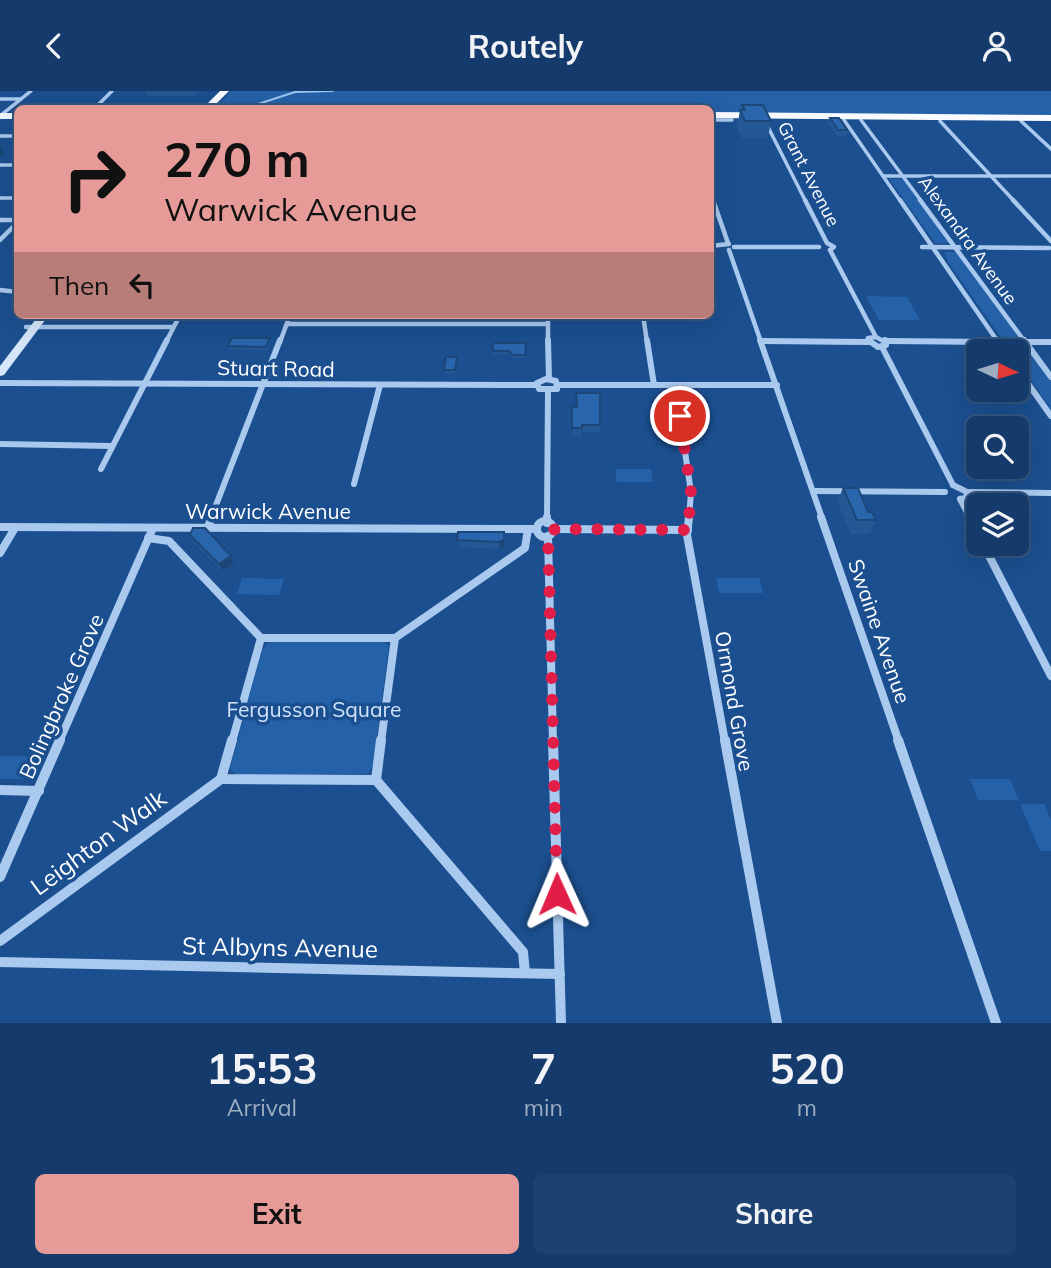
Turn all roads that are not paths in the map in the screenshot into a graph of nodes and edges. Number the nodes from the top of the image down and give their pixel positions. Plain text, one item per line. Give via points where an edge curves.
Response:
1 (31, 91) edge
2 (112, 91) edge
3 (213, 91) edge
4 (225, 91) edge
5 (0, 99) edge
6 (22, 99) junction
7 (15, 105) edge
8 (98, 105) edge
9 (198, 105) edge
10 (213, 105) edge
11 (14, 106) edge
12 (0, 117) edge
13 (714, 117) edge
14 (714, 118) edge
15 (763, 118) junction
16 (859, 119) junction
17 (939, 119) junction
18 (1051, 119) edge
19 (732, 120) dead end
20 (844, 120) junction
21 (1019, 120) junction
22 (1051, 149) edge
23 (883, 176) junction
24 (902, 176) junction
25 (992, 176) junction
26 (1051, 176) edge
27 (714, 207) edge
28 (14, 225) edge
29 (0, 240) edge
30 (827, 243) junction
31 (1051, 245) edge
32 (714, 246) edge
33 (730, 247) junction
34 (819, 247) junction
35 (922, 247) dead end
36 (933, 247) junction
37 (955, 247) junction
38 (830, 250) junction
39 (178, 319) edge
40 (289, 319) edge
41 (548, 319) edge
42 (644, 319) edge
43 (32, 323) edge
44 (287, 324) junction
45 (548, 324) junction
46 (173, 327) junction
47 (876, 337) junction
48 (996, 339) edge
49 (1023, 339) edge
50 (762, 341) junction
51 (868, 342) junction
52 (1029, 342) edge
53 (1051, 342) edge
54 (966, 343) edge
55 (884, 344) junction
56 (1029, 347) edge
57 (0, 360) edge
58 (0, 373) edge
59 (1051, 377) edge
60 (549, 379) junction
61 (145, 383) junction
62 (265, 384) junction
63 (0, 385) edge
64 (380, 385) junction
65 (537, 385) junction
66 (558, 385) junction
67 (654, 385) junction
68 (675, 385) junction
69 (777, 385) junction
70 (1029, 385) edge
71 (548, 391) junction
72 (1051, 416) edge
73 (0, 444) edge
74 (112, 446) junction
75 (101, 469) dead end
76 (354, 484) dead end
77 (953, 485) junction
78 (814, 491) junction
79 (945, 492) junction
80 (967, 492) junction
81 (1051, 493) edge
82 (960, 499) junction
83 (966, 511) edge
84 (547, 523) junction
85 (0, 527) edge
86 (15, 527) junction
87 (153, 528) junction
88 (207, 529) junction
89 (532, 529) junction
90 (688, 530) junction
91 (551, 532) junction
92 (148, 538) junction
93 (0, 553) edge
94 (989, 556) edge
95 (261, 638) junction
96 (395, 638) junction
97 (1051, 676) edge
98 (221, 779) junction
99 (376, 780) junction
100 (0, 790) edge
101 (38, 791) junction
102 (0, 877) edge
103 (0, 940) edge
104 (0, 962) edge
105 (525, 973) junction
106 (559, 974) junction
107 (561, 1023) edge
108 (777, 1023) edge
109 (996, 1023) edge

1 - 6 street
2 - 8 street
3 - 9 highway
4 - 10 highway
5 - 6 street
6 - 7 street
11 - 12 street
13 - 15 highway
14 - 19 street
15 - 16 highway
15 - 20 highway
15 - 30 street, Grant Avenue
16 - 17 highway
16 - 20 highway
16 - 24 street, Alexandra Avenue
17 - 21 highway
17 - 25 street
18 - 21 highway
18 - 21 highway
20 - 23 street, Alexandra Avenue
21 - 22 street
23 - 24 street
23 - 36 street, Alexandra Avenue
24 - 25 street
24 - 37 street, Alexandra Avenue
25 - 26 street
25 - 31 street
27 - 33 street, Swaine Avenue
28 - 29 street
30 - 34 street
30 - 38 street, Grant Avenue via 834,247
31 - 37 street
32 - 33 street
33 - 34 street
33 - 50 street, Swaine Avenue
34 - 38 street
35 - 36 street
36 - 37 street
36 - 48 street, Alexandra Avenue
37 - 49 street, Alexandra Avenue
38 - 47 street, Grant Avenue
39 - 46 street
40 - 44 street
41 - 45 street
42 - 67 street
43 - 46 street
43 - 57 main road
43 - 58 main road
44 - 45 street
44 - 62 street
45 - 60 street
46 - 61 street
47 - 51 street
47 - 55 street
50 - 51 street
50 - 69 street, Swaine Avenue
51 - 55 street
52 - 53 street
54 - 55 street
55 - 77 street
56 - 59 street, Alexandra Avenue
60 - 65 street
60 - 66 street
61 - 62 street, Stuart Road
61 - 63 street, Stuart Road
61 - 74 street
62 - 64 street, Stuart Road
62 - 88 street
64 - 65 street, Stuart Road
64 - 76 street
65 - 71 street
66 - 67 street
66 - 71 street
67 - 68 street
68 - 69 street
68 - 90 street, Ormond Grove via 691,492
69 - 78 street, Swaine Avenue
70 - 72 street
71 - 84 street
73 - 74 street
74 - 75 street
77 - 79 street
77 - 80 street
78 - 79 street
78 - 109 street, Swaine Avenue
79 - 82 street
80 - 81 street
80 - 82 street via 966,498
82 - 83 street
84 - 89 street
84 - 91 street
85 - 86 street, Warwick Avenue
86 - 87 street, Warwick Avenue
86 - 93 street
87 - 88 street, Warwick Avenue
87 - 92 street, Bolingbroke Grove
88 - 89 street, Warwick Avenue
89 - 91 street via 538,534
89 - 96 street via 525,548
90 - 91 street
90 - 108 street, Ormond Grove
91 - 106 street
92 - 95 street via 169,541
92 - 101 street, Bolingbroke Grove
94 - 97 street
95 - 96 street
95 - 98 street
96 - 99 street
98 - 99 street
98 - 103 street, Leighton Walk
99 - 105 street via 523,953
100 - 101 street
101 - 102 street, Bolingbroke Grove
104 - 105 street, St Albyns Avenue
105 - 106 street, St Albyns Avenue
106 - 107 street

